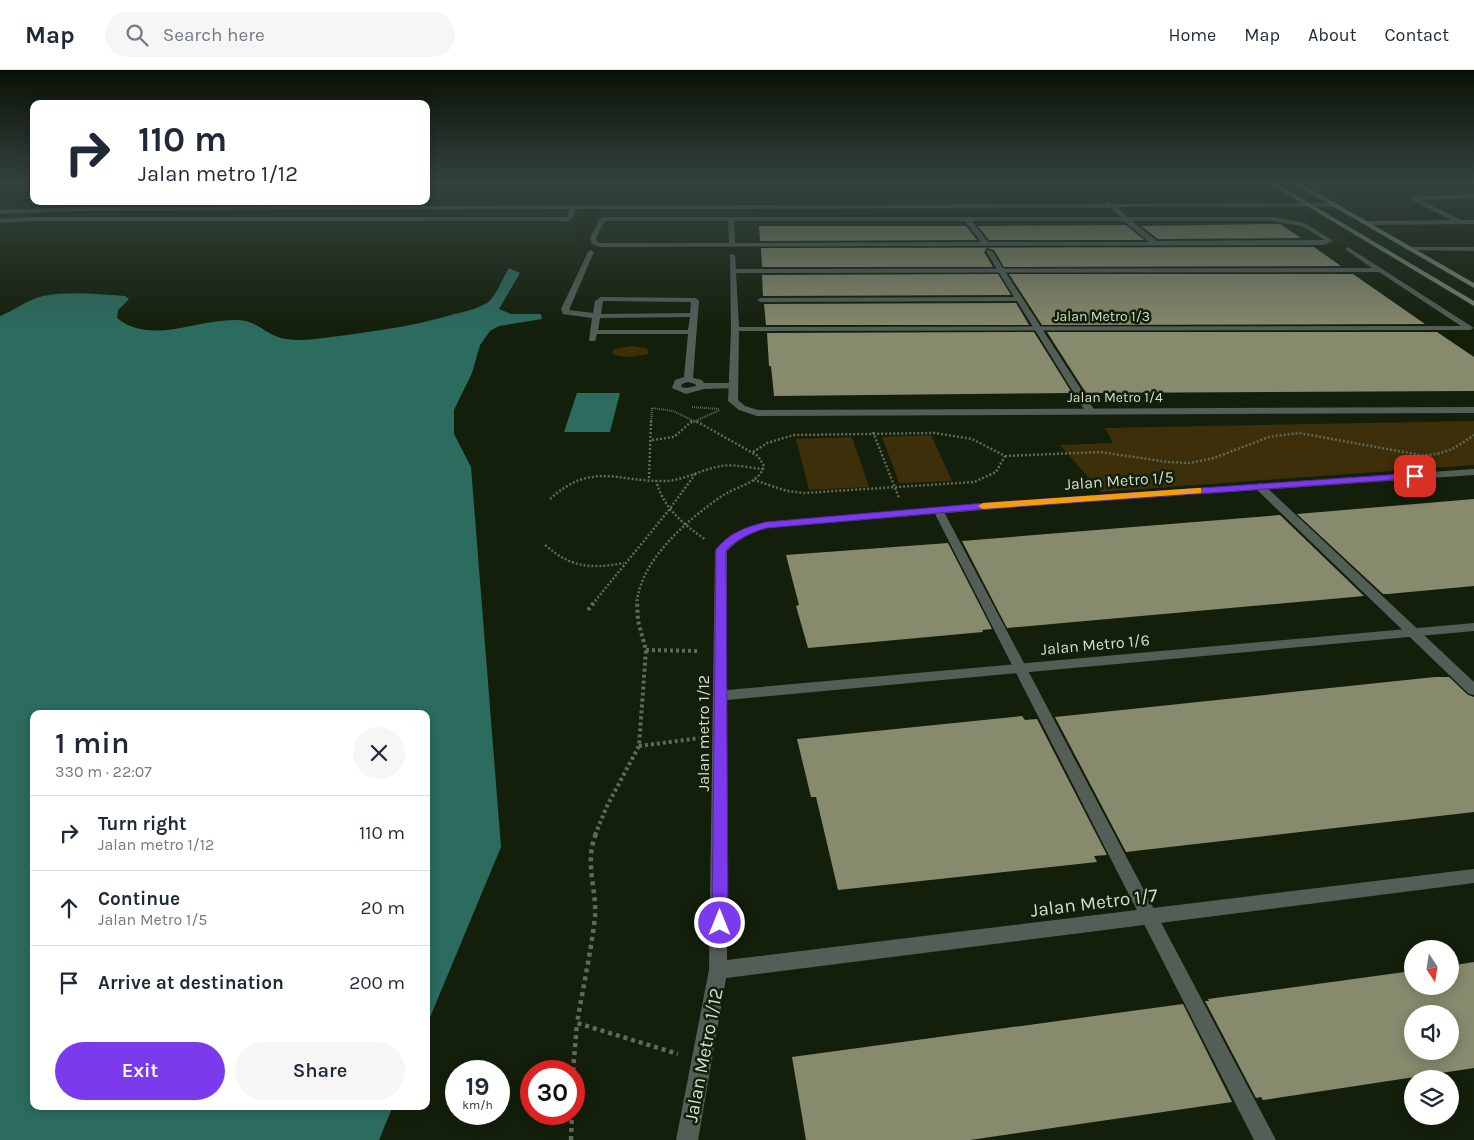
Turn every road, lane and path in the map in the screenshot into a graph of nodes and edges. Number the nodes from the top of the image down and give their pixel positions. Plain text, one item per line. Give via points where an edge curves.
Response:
1 (597, 231) edge
2 (731, 231) edge
3 (976, 231) edge
4 (1140, 231) edge
5 (1314, 231) edge
6 (1352, 231) edge
7 (1379, 231) edge
8 (1155, 243) junction
9 (732, 244) junction
10 (988, 247) junction
11 (1348, 249) dead end
12 (1410, 249) junction
13 (1474, 249) edge
14 (591, 252) dead end
15 (732, 255) dead end
16 (1001, 270) junction
17 (1378, 270) junction
18 (732, 271) junction
19 (1474, 286) edge
20 (1019, 299) junction
21 (761, 300) dead end
22 (1474, 304) edge
23 (596, 316) junction
24 (694, 316) junction
25 (735, 329) junction
26 (1038, 329) junction
27 (1472, 329) edge
28 (692, 332) junction
29 (688, 380) junction
30 (701, 386) junction
31 (733, 386) junction
32 (738, 405) junction
33 (1474, 410) edge
34 (1090, 411) junction
35 (868, 412) junction
36 (693, 421) junction
37 (873, 433) junction
38 (1474, 435) edge
39 (652, 440) junction
40 (753, 452) junction
41 (1005, 456) junction
42 (763, 469) junction
43 (696, 472) junction
44 (1474, 472) edge
45 (649, 478) junction
46 (656, 480) junction
47 (754, 480) junction
48 (1259, 486) junction
49 (895, 488) junction
50 (550, 499) dead end
51 (669, 510) junction
52 (938, 510) junction
53 (906, 512) junction
54 (684, 525) junction
55 (544, 545) dead end
56 (721, 550) junction
57 (625, 563) junction
58 (588, 610) dead end
59 (1474, 627) edge
60 (1413, 633) junction
61 (646, 650) junction
62 (720, 650) junction
63 (1020, 669) junction
64 (1474, 690) edge
65 (720, 696) junction
66 (720, 736) junction
67 (639, 746) junction
68 (1474, 876) edge
69 (1149, 916) junction
70 (718, 970) junction
71 (577, 1023) junction
72 (574, 1060) edge
73 (701, 1061) junction
74 (572, 1125) edge
75 (571, 1140) edge
76 (686, 1140) edge
77 (1265, 1140) edge

1 - 9 street via 593,238 600,245
2 - 9 street
3 - 10 street
4 - 8 street
5 - 8 street via 1330,241
6 - 22 street
7 - 12 street
8 - 10 street
9 - 10 street
10 - 16 street
11 - 17 street
12 - 13 street
12 - 19 street
14 - 23 street via 565,309 570,313
15 - 18 street
16 - 17 street
16 - 18 street
16 - 20 street
17 - 27 street
18 - 25 street
20 - 21 street
20 - 26 street
23 - 24 street
23 - 24 street via 599,301 607,298 693,300
23 - 28 street via 593,336
24 - 28 street
25 - 26 street, Jalan Metro 1/3
25 - 31 street
26 - 27 street, Jalan Metro 1/3
26 - 34 street
28 - 29 street
29 - 30 street via 699,382
29 - 30 street via 678,382 676,388 692,391
30 - 31 street
31 - 32 street via 733,401
32 - 35 street, Jalan Metro 1/4 via 757,413
32 - 36 path
33 - 34 street, Jalan Metro 1/4
34 - 35 street, Jalan Metro 1/4
35 - 37 path
36 - 39 path via 674,437
36 - 39 path via 671,410 652,408
36 - 40 path
37 - 40 path via 794,436 776,439
37 - 41 path via 956,434 975,439
37 - 49 path
38 - 41 path via 1438,455 1286,433 1252,442 1211,460 1191,463 1170,464 1101,452
39 - 45 path
40 - 42 path via 760,457
41 - 49 path via 996,472 974,482
42 - 43 path via 722,466
42 - 47 path
43 - 46 path
43 - 51 path
44 - 48 street, Jalan Metro 1/5
45 - 46 path
45 - 50 path via 597,476 579,480
46 - 51 path
47 - 49 path via 804,493
47 - 54 path via 723,495
48 - 52 street, Jalan Metro 1/5
48 - 60 street
49 - 53 path
51 - 54 path
51 - 57 path
52 - 53 street, Jalan Metro 1/5
52 - 63 street
53 - 56 street, Jalan Metro 1/5 via 766,525 750,529
54 - 56 path
54 - 61 path via 657,556 640,585 636,600
55 - 57 path via 576,565 590,568
56 - 62 street, Jalan metro 1/12
57 - 58 path
59 - 60 street, Jalan Metro 1/6
60 - 63 street, Jalan Metro 1/6
60 - 64 street
61 - 62 path
61 - 67 path
62 - 65 street, Jalan metro 1/12
63 - 65 street, Jalan Metro 1/6
63 - 69 street
65 - 66 street, Jalan metro 1/12
66 - 67 path
66 - 70 street, Jalan metro 1/12
67 - 71 path via 607,806 592,843 591,880 595,915
68 - 69 street, Jalan Metro 1/7
69 - 70 street, Jalan Metro 1/7
69 - 77 street
70 - 73 street, Jalan Metro 1/12
71 - 72 path
71 - 73 path
73 - 76 street, Jalan Metro 1/12
74 - 75 path

